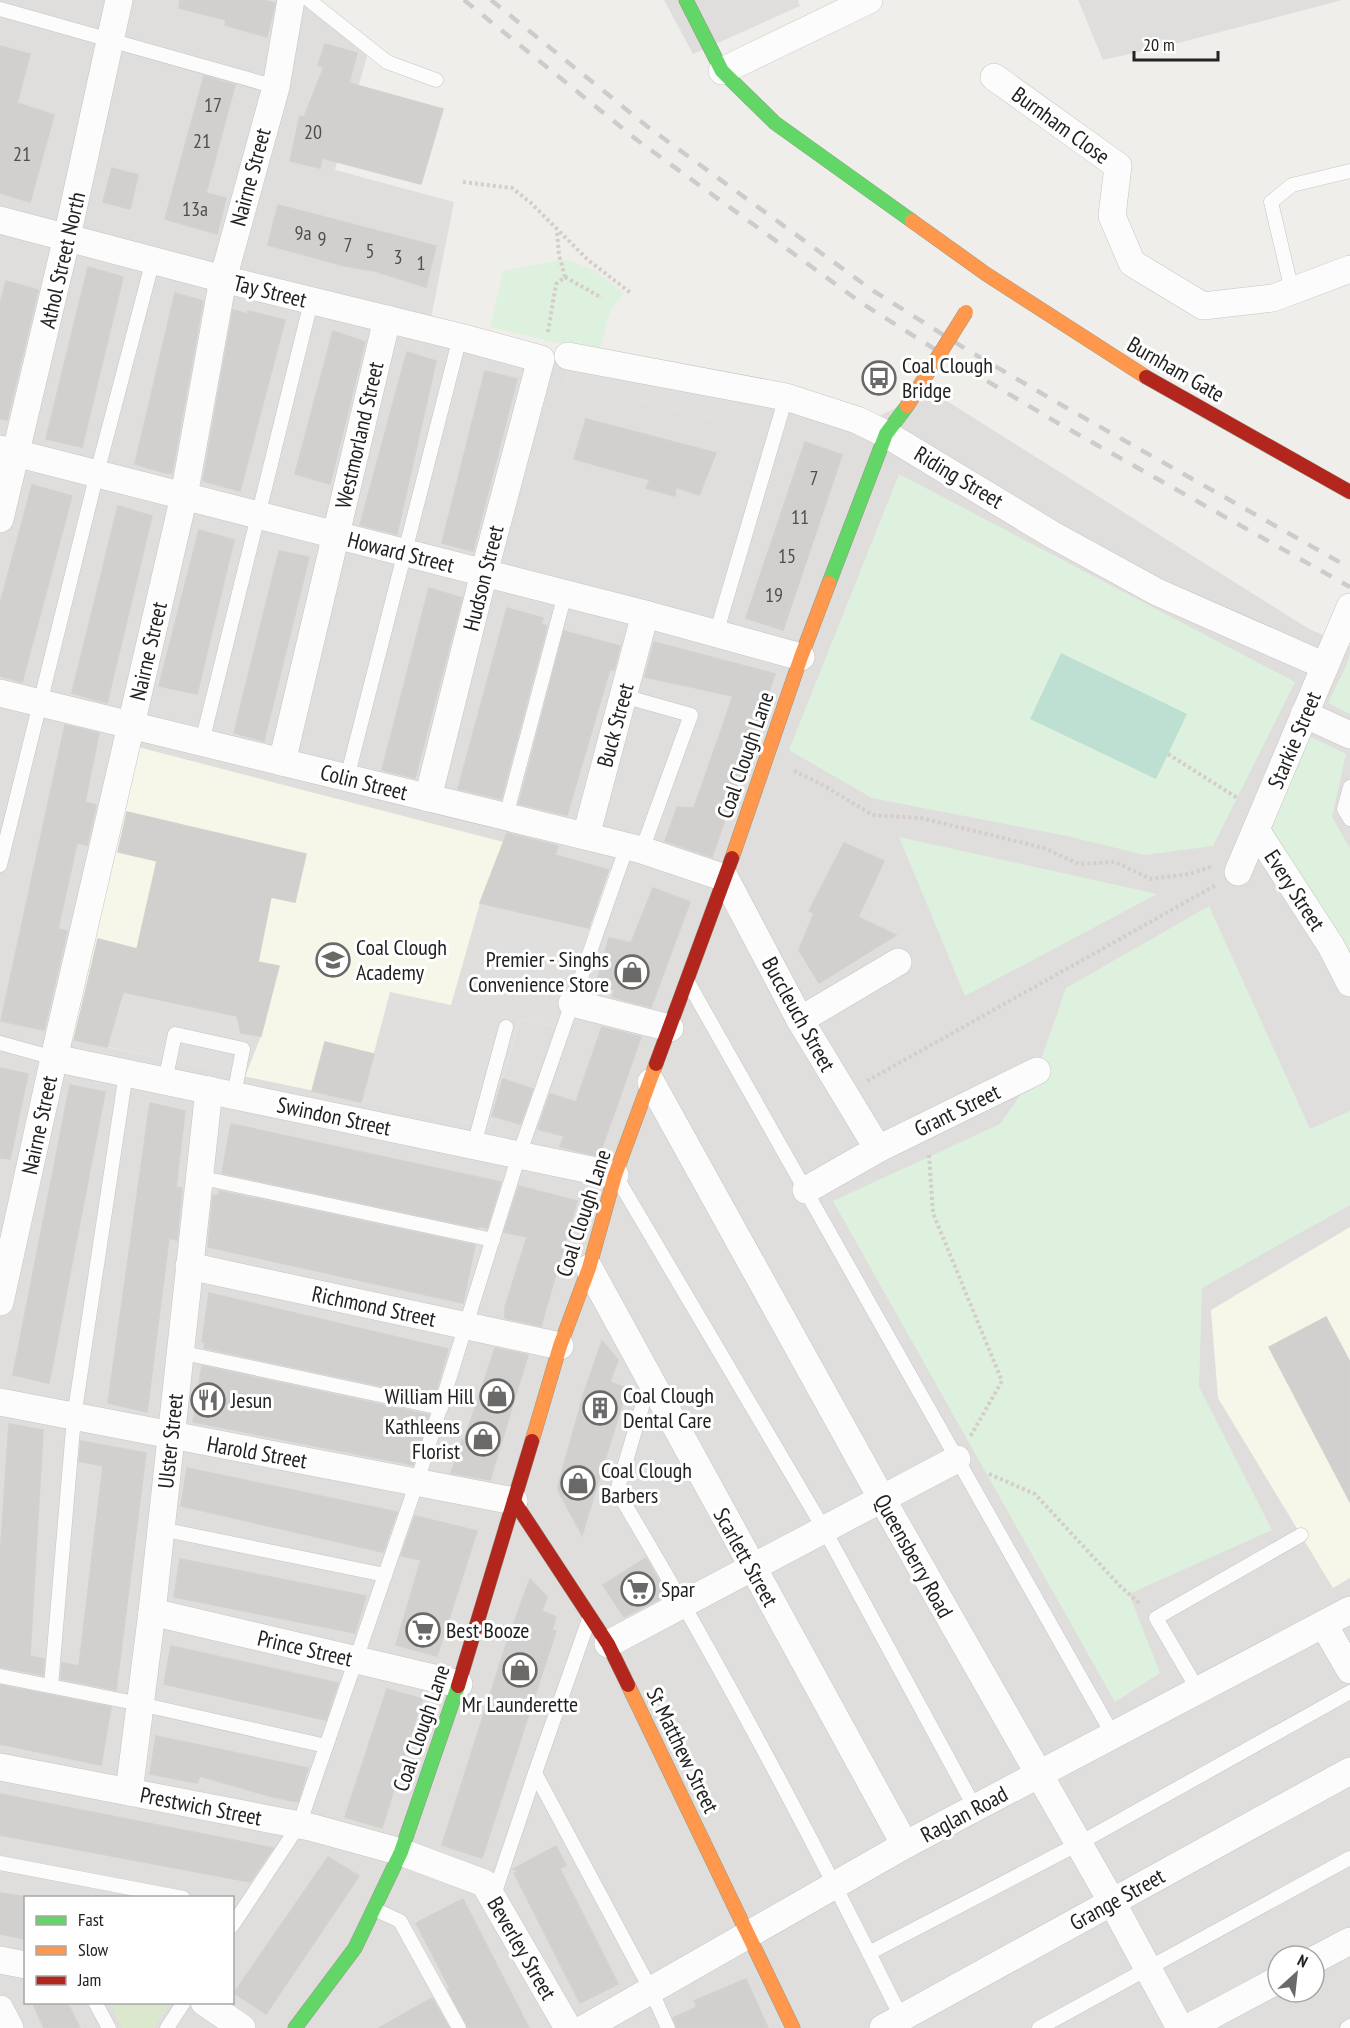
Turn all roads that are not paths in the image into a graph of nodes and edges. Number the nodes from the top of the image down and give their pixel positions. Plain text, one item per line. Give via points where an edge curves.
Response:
1 (119, 0) edge
2 (291, 0) edge
3 (309, 0) edge
4 (686, 0) edge
5 (869, 0) edge
6 (0, 9) edge
7 (110, 40) junction
8 (722, 71) junction
9 (994, 77) dead end
10 (436, 80) dead end
11 (276, 87) junction
12 (1350, 171) edge
13 (0, 220) edge
14 (67, 237) junction
15 (153, 261) junction
16 (1350, 269) edge
17 (223, 279) junction
18 (1292, 291) junction
19 (311, 302) junction
20 (969, 308) dead end
21 (387, 319) junction
22 (460, 337) junction
23 (568, 356) dead end
24 (541, 359) joint
25 (786, 397) junction
26 (886, 434) junction
27 (9, 451) edge
28 (97, 474) junction
29 (1350, 492) edge
30 (184, 496) junction
31 (259, 515) junction
32 (0, 519) edge
33 (336, 535) junction
34 (406, 553) junction
35 (484, 573) junction
36 (565, 594) junction
37 (1350, 607) edge
38 (645, 614) junction
39 (716, 634) junction
40 (801, 657) junction
41 (1329, 657) junction
42 (0, 693) edge
43 (623, 696) junction
44 (40, 703) junction
45 (1304, 714) junction
46 (130, 724) junction
47 (1350, 735) edge
48 (202, 742) junction
49 (282, 762) junction
50 (347, 778) junction
51 (1350, 787) edge
52 (428, 798) junction
53 (506, 816) junction
54 (1350, 819) edge
55 (1259, 822) junction
56 (586, 836) junction
57 (634, 848) junction
58 (0, 865) edge
59 (1238, 872) road end
60 (725, 878) junction
61 (898, 962) dead end
62 (687, 981) junction
63 (1350, 983) edge
64 (572, 1003) junction
65 (800, 1020) junction
66 (506, 1027) dead end
67 (670, 1028) junction
68 (0, 1043) edge
69 (54, 1058) junction
70 (1037, 1071) dead end
71 (126, 1073) junction
72 (165, 1081) junction
73 (651, 1082) junction
74 (222, 1093) junction
75 (474, 1145) junction
76 (878, 1149) junction
77 (519, 1155) junction
78 (615, 1175) junction
79 (198, 1177) junction
80 (806, 1190) junction
81 (493, 1240) junction
82 (189, 1266) junction
83 (589, 1268) junction
84 (0, 1302) edge
85 (466, 1326) junction
86 (560, 1346) junction
87 (179, 1352) junction
88 (650, 1380) junction
89 (0, 1402) edge
90 (441, 1408) junction
91 (74, 1417) junction
92 (171, 1436) junction
93 (957, 1459) junction
94 (417, 1482) junction
95 (882, 1499) junction
96 (514, 1501) junction
97 (161, 1529) junction
98 (824, 1530) junction
99 (1301, 1535) dead end
100 (752, 1567) junction
101 (385, 1575) junction
102 (684, 1603) junction
103 (1350, 1610) edge
104 (152, 1612) junction
105 (591, 1615) junction
106 (1324, 1625) junction
107 (608, 1644) junction
108 (355, 1660) junction
109 (1350, 1670) edge
110 (0, 1676) edge
111 (459, 1684) junction
112 (51, 1686) junction
113 (1198, 1690) junction
114 (1350, 1692) edge
115 (140, 1704) junction
116 (1113, 1735) junction
117 (326, 1746) junction
118 (0, 1767) edge
119 (1350, 1770) edge
120 (535, 1773) junction
121 (1038, 1775) junction
122 (129, 1792) junction
123 (975, 1808) junction
124 (299, 1825) junction
125 (1078, 1844) junction
126 (905, 1845) junction
127 (401, 1852) junction
128 (1350, 1858) edge
129 (0, 1863) edge
130 (835, 1885) junction
131 (173, 1896) edge
132 (493, 1898) junction
133 (1112, 1902) junction
134 (238, 1908) edge
135 (374, 1909) junction
136 (748, 1935) junction
137 (1350, 1941) edge
138 (869, 1953) junction
139 (1326, 1954) edge
140 (0, 1960) edge
141 (24, 1965) edge
142 (1147, 1967) junction
143 (1266, 1986) edge
144 (651, 1990) junction
145 (96, 2004) edge
146 (183, 2004) edge
147 (207, 2004) edge
148 (0, 2009) edge
149 (897, 2025) edge
150 (10, 2028) edge
151 (110, 2028) edge
152 (167, 2028) edge
153 (242, 2028) edge
154 (295, 2028) edge
155 (459, 2028) edge
156 (568, 2028) edge
157 (585, 2028) edge
158 (668, 2028) edge
159 (793, 2028) edge
160 (1039, 2028) edge
161 (1180, 2028) edge
162 (1188, 2028) edge

1 - 7 street, Athol Street North
2 - 11 street, Nairne Street
3 - 10 lane via 387,62
4 - 8 main road, Burnham Gate
5 - 8 street
6 - 7 lane
7 - 11 lane
7 - 14 street, Athol Street North
8 - 29 main road, Burnham Gate via 775,123 983,279
9 - 18 street, Burnham Close via 1118,166 1112,216 1132,263 1203,306 1273,298
11 - 17 street, Nairne Street
12 - 18 lane via 1292,185 1270,202
13 - 14 street, Tay Street
14 - 15 street, Tay Street
14 - 27 street, Athol Street North
15 - 17 street, Tay Street
15 - 28 lane
16 - 18 street, Burnham Close
17 - 19 street, Tay Street
17 - 30 street, Nairne Street
19 - 21 street, Tay Street
19 - 31 lane
20 - 26 main road, Coal Clough Lane, bridge
21 - 22 street, Tay Street
21 - 33 street, Westmorland Street
22 - 24 street, Tay Street
22 - 34 lane
23 - 25 street, Riding Street
24 - 35 street, Hudson Street
25 - 26 street, Riding Street via 857,420
25 - 39 lane
26 - 40 main road, Coal Clough Lane
26 - 41 street, Riding Street via 1053,535 1157,592
27 - 28 street, Howard Street
27 - 32 street, Athol Street North
28 - 30 street, Howard Street
28 - 44 lane
30 - 31 street, Howard Street
30 - 46 street, Nairne Street
31 - 33 street, Howard Street
31 - 48 lane
33 - 34 street, Howard Street
33 - 49 street, Westmorland Street
34 - 35 street, Howard Street
34 - 50 lane
35 - 36 street, Howard Street
35 - 52 street, Hudson Street
36 - 38 street, Howard Street
36 - 53 lane
37 - 41 street, Starkie Street
38 - 39 street, Howard Street
38 - 43 street, Buck Street
39 - 40 street, Howard Street
40 - 60 main road, Coal Clough Lane
41 - 45 street, Starkie Street
42 - 44 street, Colin Street
43 - 56 street, Buck Street
43 - 57 lane via 691,716
44 - 46 street, Colin Street
44 - 58 lane
45 - 47 street
45 - 55 street, Starkie Street
46 - 48 street, Colin Street
46 - 69 street, Nairne Street
48 - 49 street, Colin Street
49 - 50 street, Colin Street
50 - 52 street, Colin Street
51 - 54 lane via 1344,809
52 - 53 street, Colin Street
53 - 56 street, Colin Street
55 - 59 street, Starkie Street
55 - 63 street, Every Street
56 - 57 street, Colin Street
57 - 60 street, Colin Street
57 - 64 lane
60 - 62 main road, Coal Clough Lane
60 - 65 street, Buccleuch Street
61 - 65 street
62 - 67 main road, Coal Clough Lane
62 - 80 lane
64 - 67 street
64 - 77 lane
65 - 76 street, Buccleuch Street
66 - 75 lane
67 - 73 main road, Coal Clough Lane
68 - 69 lane
69 - 71 street, Swindon Street
69 - 84 street, Nairne Street
70 - 76 street, Grant Street
71 - 72 street, Swindon Street
71 - 91 lane
72 - 74 street, Swindon Street
72 - 74 lane via 175,1034 243,1049
73 - 78 main road, Coal Clough Lane
73 - 95 street, Queensberry Road
74 - 75 street, Swindon Street
74 - 79 street, Ulster Street
75 - 77 street, Swindon Street
76 - 80 street, Grant Street
77 - 78 street, Swindon Street
77 - 81 lane
78 - 83 main road, Coal Clough Lane
78 - 98 lane
79 - 81 lane
79 - 82 street, Ulster Street
80 - 93 lane
81 - 85 lane
82 - 85 street, Richmond Street
82 - 87 street, Ulster Street
83 - 86 main road, Coal Clough Lane
83 - 88 street, Scarlett Street
85 - 86 street, Richmond Street
85 - 90 lane
86 - 96 main road, Coal Clough Lane
87 - 90 lane
87 - 92 street, Ulster Street
88 - 100 street, Scarlett Street
88 - 102 lane via 617,1491
89 - 91 street, Harold Street
90 - 94 lane
91 - 92 street, Harold Street
91 - 112 lane
92 - 94 street, Harold Street
92 - 97 street, Ulster Street
93 - 95 street
93 - 116 lane
94 - 96 street, Harold Street
94 - 101 lane
95 - 98 street
95 - 121 street, Queensberry Road
96 - 105 main road, St Matthew Street
96 - 111 main road, Coal Clough Lane
97 - 101 lane
97 - 104 street, Ulster Street
98 - 100 street
98 - 123 lane
99 - 113 lane via 1156,1618
100 - 102 street
100 - 126 street, Scarlett Street
101 - 108 lane
102 - 107 street
102 - 130 lane
103 - 106 street, Raglan Road
104 - 108 street, Prince Street
104 - 115 street, Ulster Street
105 - 107 main road, St Matthew Street
105 - 120 lane
106 - 109 street
106 - 113 street, Raglan Road
107 - 136 main road, St Matthew Street
108 - 111 street, Prince Street
108 - 117 lane
110 - 112 lane
111 - 127 main road, Coal Clough Lane
112 - 115 lane
113 - 116 street, Raglan Road
114 - 125 lane
115 - 117 lane
115 - 122 street, Ulster Street
116 - 121 street, Raglan Road
117 - 124 lane
118 - 122 street, Prestwich Street
119 - 133 street, Grange Street
120 - 132 lane
120 - 144 lane
121 - 123 street, Raglan Road
121 - 125 street, Queensberry Road
122 - 124 street, Prestwich Street
123 - 126 street, Raglan Road
124 - 127 street, Prestwich Street
124 - 134 lane
125 - 133 street, Queensberry Road
125 - 138 lane
126 - 130 street, Raglan Road
127 - 132 street, Beverley Street via 484,1882
127 - 135 main road, Coal Clough Lane
128 - 142 lane
129 - 131 lane
130 - 136 street, Raglan Road
130 - 138 lane
132 - 156 street, Beverley Street
133 - 142 street, Queensberry Road
133 - 149 street, Grange Street
135 - 154 main road, Coal Clough Lane via 354,1948
135 - 155 lane via 400,1921
136 - 144 street, Raglan Road
136 - 159 main road, St Matthew Street
137 - 139 street
138 - 149 lane
140 - 141 street
142 - 160 lane
142 - 161 street, Queensberry Road
143 - 162 street
144 - 157 street, Raglan Road
144 - 158 lane
145 - 151 lane
146 - 152 lane
147 - 153 street
148 - 150 street

